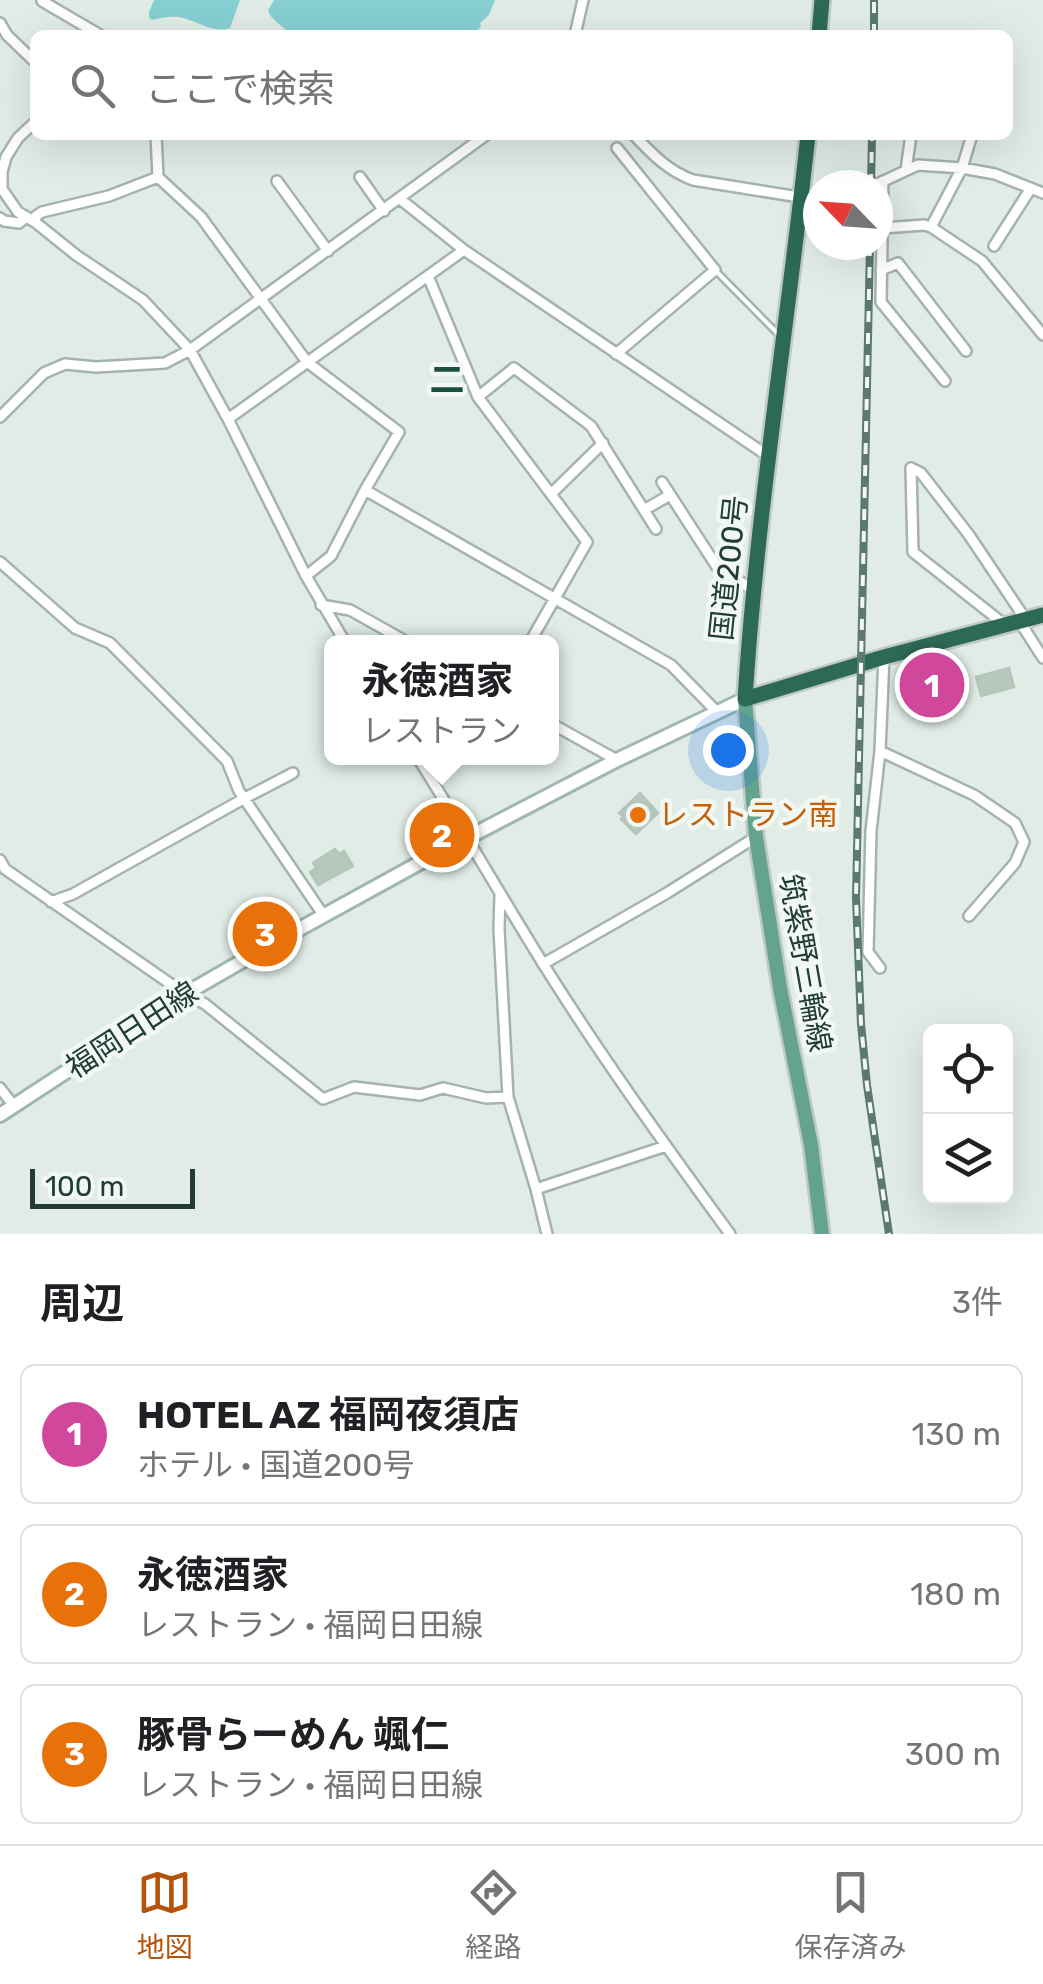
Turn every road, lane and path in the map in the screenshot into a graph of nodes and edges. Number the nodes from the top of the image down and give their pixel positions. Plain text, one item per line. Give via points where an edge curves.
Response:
1 (583, 0) edge
2 (822, 0) edge
3 (42, 1) edge
4 (0, 23) edge
5 (91, 30) edge
6 (576, 30) edge
7 (819, 30) edge
8 (30, 57) edge
9 (30, 127) edge
10 (156, 140) edge
11 (479, 140) edge
12 (639, 140) edge
13 (808, 140) edge
14 (910, 140) edge
15 (970, 140) edge
16 (617, 148) dead end
17 (962, 168) junction
18 (809, 170) edge
19 (906, 170) junction
20 (158, 176) junction
21 (893, 176) edge
22 (360, 177) dead end
23 (277, 181) dead end
24 (1031, 188) junction
25 (1043, 193) edge
26 (803, 198) edge
27 (400, 199) junction
28 (384, 211) junction
29 (0, 218) edge
30 (30, 220) junction
31 (893, 227) edge
32 (931, 227) junction
33 (803, 230) edge
34 (994, 246) dead end
35 (464, 250) junction
36 (328, 251) junction
37 (881, 260) edge
38 (714, 270) junction
39 (881, 270) junction
40 (428, 276) junction
41 (261, 300) junction
42 (1043, 335) edge
43 (782, 339) junction
44 (190, 350) junction
45 (966, 351) dead end
46 (616, 354) junction
47 (307, 362) junction
48 (944, 381) dead end
49 (478, 397) junction
50 (0, 417) edge
51 (228, 420) junction
52 (603, 444) junction
53 (768, 456) junction
54 (662, 482) dead end
55 (365, 490) junction
56 (552, 494) junction
57 (670, 495) junction
58 (644, 510) junction
59 (656, 529) dead end
60 (0, 562) edge
61 (306, 576) junction
62 (753, 590) junction
63 (554, 597) junction
64 (322, 605) junction
65 (1043, 615) edge
66 (1017, 622) junction
67 (341, 635) edge
68 (395, 635) edge
69 (534, 635) edge
70 (884, 657) junction
71 (1043, 658) edge
72 (744, 699) junction
73 (718, 712) junction
74 (559, 728) edge
75 (880, 750) junction
76 (617, 760) junction
77 (422, 765) edge
78 (293, 774) dead end
79 (244, 798) junction
80 (756, 837) junction
81 (469, 838) junction
82 (0, 860) edge
83 (500, 892) junction
84 (51, 902) junction
85 (324, 916) junction
86 (969, 916) dead end
87 (543, 964) junction
88 (880, 968) dead end
89 (185, 994) junction
90 (0, 1088) edge
91 (508, 1098) junction
92 (14, 1106) junction
93 (0, 1116) edge
94 (666, 1146) junction
95 (536, 1189) junction
96 (547, 1234) edge
97 (730, 1234) edge
98 (822, 1234) edge

1 - 6 street
2 - 7 highway
3 - 5 street
4 - 8 street
9 - 30 street via 11,146 2,188
10 - 20 street
11 - 27 street
12 - 26 street via 676,174
13 - 18 highway, 国道200号
14 - 19 street
15 - 17 street
16 - 38 street
17 - 19 street
17 - 24 street
17 - 32 street
19 - 21 street
20 - 30 street
20 - 41 street via 201,217
22 - 28 street
23 - 36 street
24 - 25 street
24 - 34 street
27 - 28 street
27 - 35 street
28 - 36 street
29 - 30 street
30 - 44 street via 143,300
31 - 32 street
32 - 42 street via 982,262
33 - 43 highway, 国道200号
35 - 40 street
35 - 46 street
36 - 41 street
37 - 39 street
38 - 43 lane
38 - 46 street
39 - 45 street via 898,263
39 - 48 street via 881,302
40 - 47 street
40 - 49 street
41 - 44 street
41 - 47 street
43 - 53 highway, 国道200号
44 - 50 street via 165,363 65,364 44,373
44 - 51 street
46 - 53 street
47 - 51 street
47 - 55 street via 399,432
49 - 52 street via 514,368 592,426
49 - 56 street
51 - 61 street
52 - 56 street
52 - 58 street
53 - 62 highway, 国道200号
54 - 57 street
55 - 61 street via 331,556
55 - 63 street
56 - 63 street via 587,542
57 - 58 street
57 - 62 street via 717,568
58 - 59 street
60 - 79 street via 75,628 110,643 130,662 227,761
61 - 64 street
62 - 72 highway, 国道200号
63 - 69 street
63 - 73 street via 671,665
64 - 67 street
64 - 68 street via 350,610
65 - 66 highway
66 - 66 street via 913,552 911,468 970,534
66 - 70 highway
66 - 71 street
70 - 72 highway
70 - 75 street
72 - 73 main road, 福岡日田線
72 - 80 main road, 筑紫野三輪線
73 - 76 main road, 福岡日田線
74 - 76 street
75 - 86 street via 974,795 1015,823 1024,842 1015,863
75 - 88 street via 868,952
76 - 81 main road, 福岡日田線
77 - 81 street
78 - 79 street
79 - 84 street
79 - 85 street
80 - 87 street
80 - 98 main road, 筑紫野三輪線
81 - 83 street
81 - 85 main road, 福岡日田線
82 - 84 street
83 - 87 street
83 - 91 street
84 - 89 street
85 - 89 main road, 福岡日田線
87 - 94 street
89 - 91 street via 322,1099 354,1087 420,1095 442,1088
89 - 92 main road, 福岡日田線
90 - 92 street
91 - 95 street
92 - 93 main road, 福岡日田線
94 - 95 street
94 - 97 street
95 - 96 street

